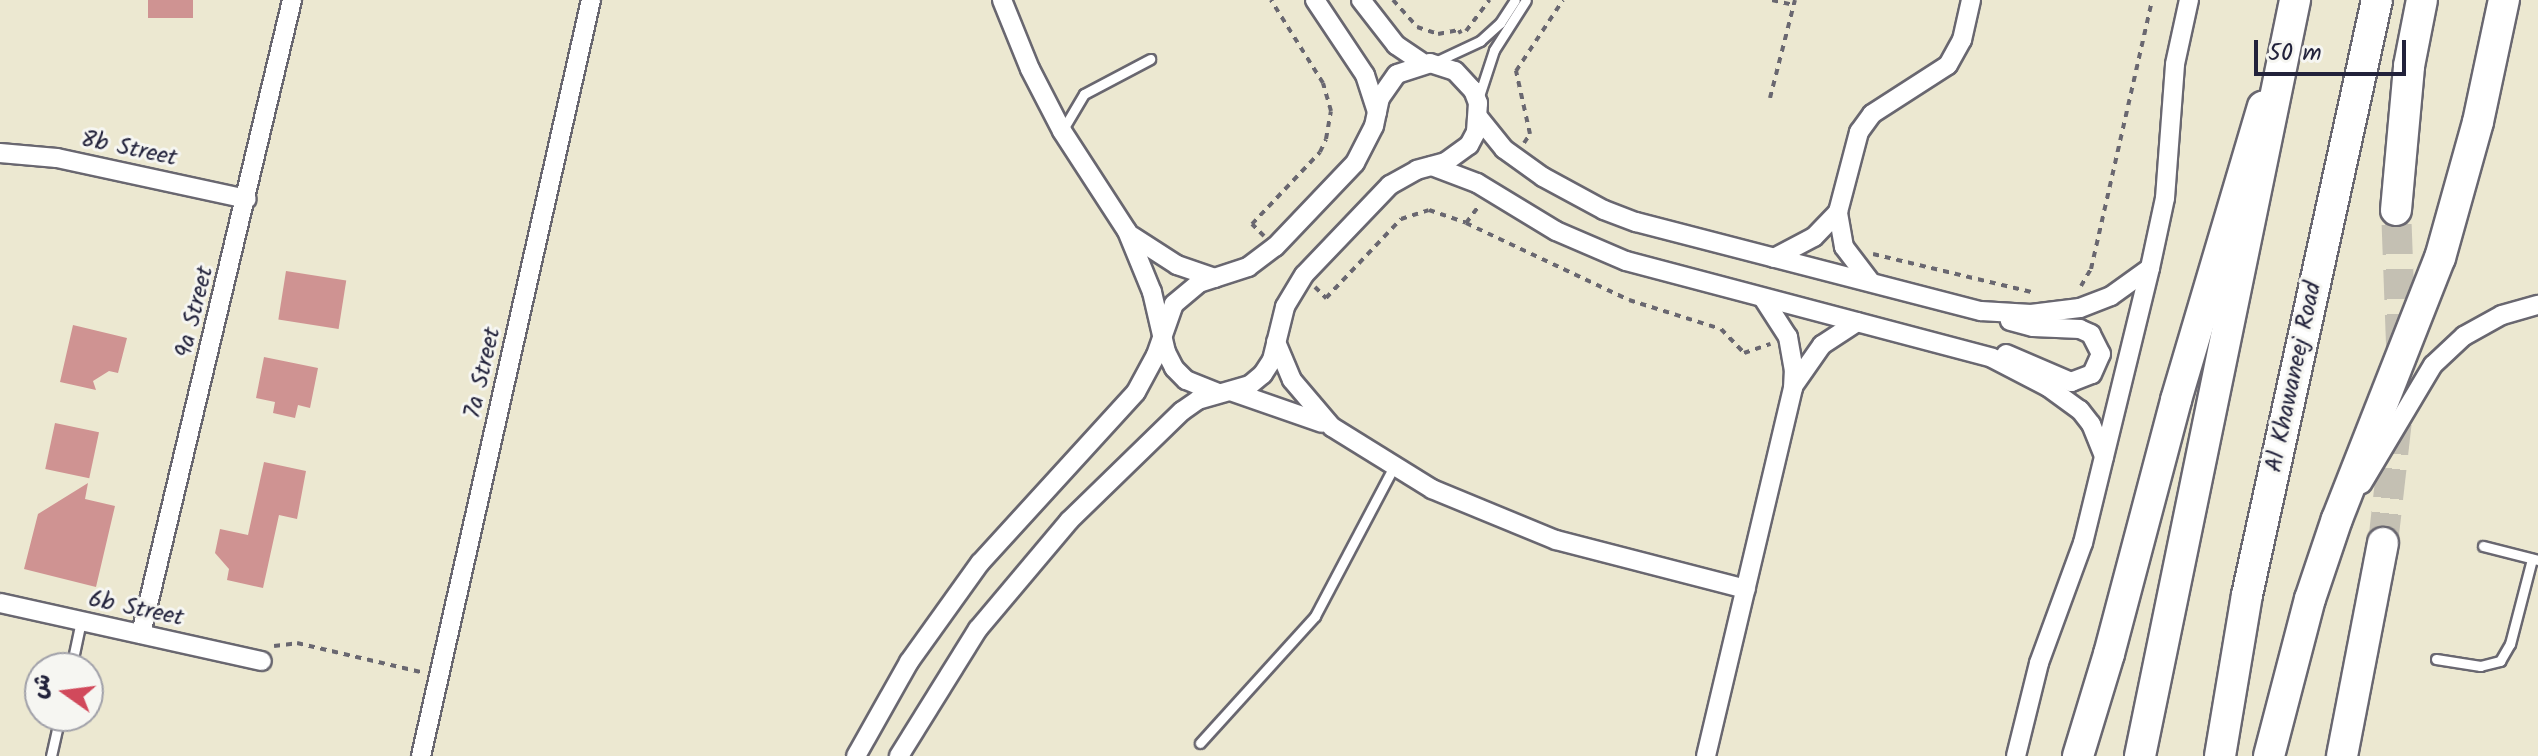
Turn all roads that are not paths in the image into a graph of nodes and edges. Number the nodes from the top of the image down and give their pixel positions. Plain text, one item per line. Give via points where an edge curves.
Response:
1 (292, 0) edge
2 (591, 0) edge
3 (1002, 0) edge
4 (1315, 0) edge
5 (1361, 0) edge
6 (1515, 0) edge
7 (1526, 0) edge
8 (1971, 0) edge
9 (2189, 0) edge
10 (2295, 0) edge
11 (2377, 0) edge
12 (2422, 0) edge
13 (2504, 0) edge
14 (2288, 30) junction
15 (1150, 59) dead end
16 (1427, 63) junction
17 (1478, 111) junction
18 (1377, 112) junction
19 (1062, 131) junction
20 (0, 153) edge
21 (1432, 166) junction
22 (247, 199) junction
23 (2396, 210) tunnel mouth
24 (1838, 212) junction
25 (1127, 231) junction
26 (1774, 258) junction
27 (2150, 268) junction
28 (1216, 278) junction
29 (1872, 283) junction
30 (1763, 298) junction
31 (2538, 305) edge
32 (1981, 311) junction
33 (1857, 322) junction
34 (1163, 335) junction
35 (1276, 342) junction
36 (1972, 350) junction
37 (1793, 388) junction
38 (1226, 392) junction
39 (1332, 427) junction
40 (2104, 457) junction
41 (1393, 468) junction
42 (2337, 519) junction
43 (2383, 543) tunnel mouth
44 (2483, 546) dead end
45 (2535, 560) edge
46 (1746, 589) junction
47 (0, 603) edge
48 (81, 621) junction
49 (141, 634) junction
50 (74, 652) edge
51 (2109, 654) junction
52 (2436, 659) dead end
53 (262, 661) road end
54 (56, 732) edge
55 (1200, 743) dead end
56 (51, 756) edge
57 (421, 756) edge
58 (856, 756) edge
59 (899, 756) edge
60 (1706, 756) edge
61 (2016, 756) edge
62 (2078, 756) edge
63 (2092, 756) edge
64 (2140, 756) edge
65 (2220, 756) edge
66 (2269, 756) edge
67 (2342, 756) edge

1 - 22 street, 9a Street
2 - 57 street, 7a Street
3 - 19 street
4 - 18 street via 1365,75
5 - 16 street via 1396,45
6 - 16 lane via 1480,41 1457,55
7 - 17 lane via 1494,50
8 - 24 street via 1962,40 1948,65 1864,122
9 - 27 street via 2172,88 2165,198
10 - 14 main road
11 - 65 main road, Al Khawaneej Road via 2247,595
12 - 23 main road via 2409,66
13 - 42 main road via 2478,122 2440,258
14 - 51 main road via 2212,273
14 - 64 main road
15 - 19 lane via 1084,94
16 - 17 street via 1455,71 1465,80
16 - 18 street via 1397,74
17 - 21 street via 1469,145
17 - 26 street via 1514,158 1573,195 1669,233
18 - 28 street via 1355,163 1275,247 1248,267
19 - 25 street
20 - 22 street, 8b Street via 83,163
21 - 30 street via 1491,191 1590,247
21 - 35 street via 1390,185 1304,275 1285,307
22 - 49 street, 9a Street
24 - 26 street via 1814,237
24 - 29 street via 1844,247
25 - 28 street via 1159,256
25 - 34 street
26 - 29 street
27 - 32 street via 2111,296 2080,308 2031,314
27 - 40 street
28 - 34 street via 1185,291 1174,304
29 - 32 street
30 - 33 street
30 - 37 street via 1788,337
31 - 42 street via 2502,315 2464,336 2433,365
32 - 36 street via 2033,327 2080,329 2097,343 2098,365 2092,374 2071,382 2018,358
33 - 36 street
33 - 37 street via 1822,345
34 - 38 street via 1166,352 1180,374 1202,389
34 - 58 street via 1136,392 1014,523 948,605 886,699
35 - 38 street via 1263,374
35 - 39 street via 1292,380
36 - 40 street via 2066,399 2091,424
37 - 46 street
38 - 39 street
38 - 59 street via 1198,400 1166,424 1069,521 978,629
39 - 41 street
40 - 61 street via 2083,543 2039,663
41 - 46 street via 1472,509 1556,540
41 - 55 lane via 1315,616
42 - 66 main road via 2306,612
43 - 67 main road
44 - 45 lane
45 - 52 lane via 2500,661 2480,666
46 - 60 street
47 - 48 street, 6b Street
48 - 49 street, 6b Street
48 - 50 lane
49 - 53 street, 6b Street
51 - 62 main road
51 - 63 main road
54 - 56 lane

